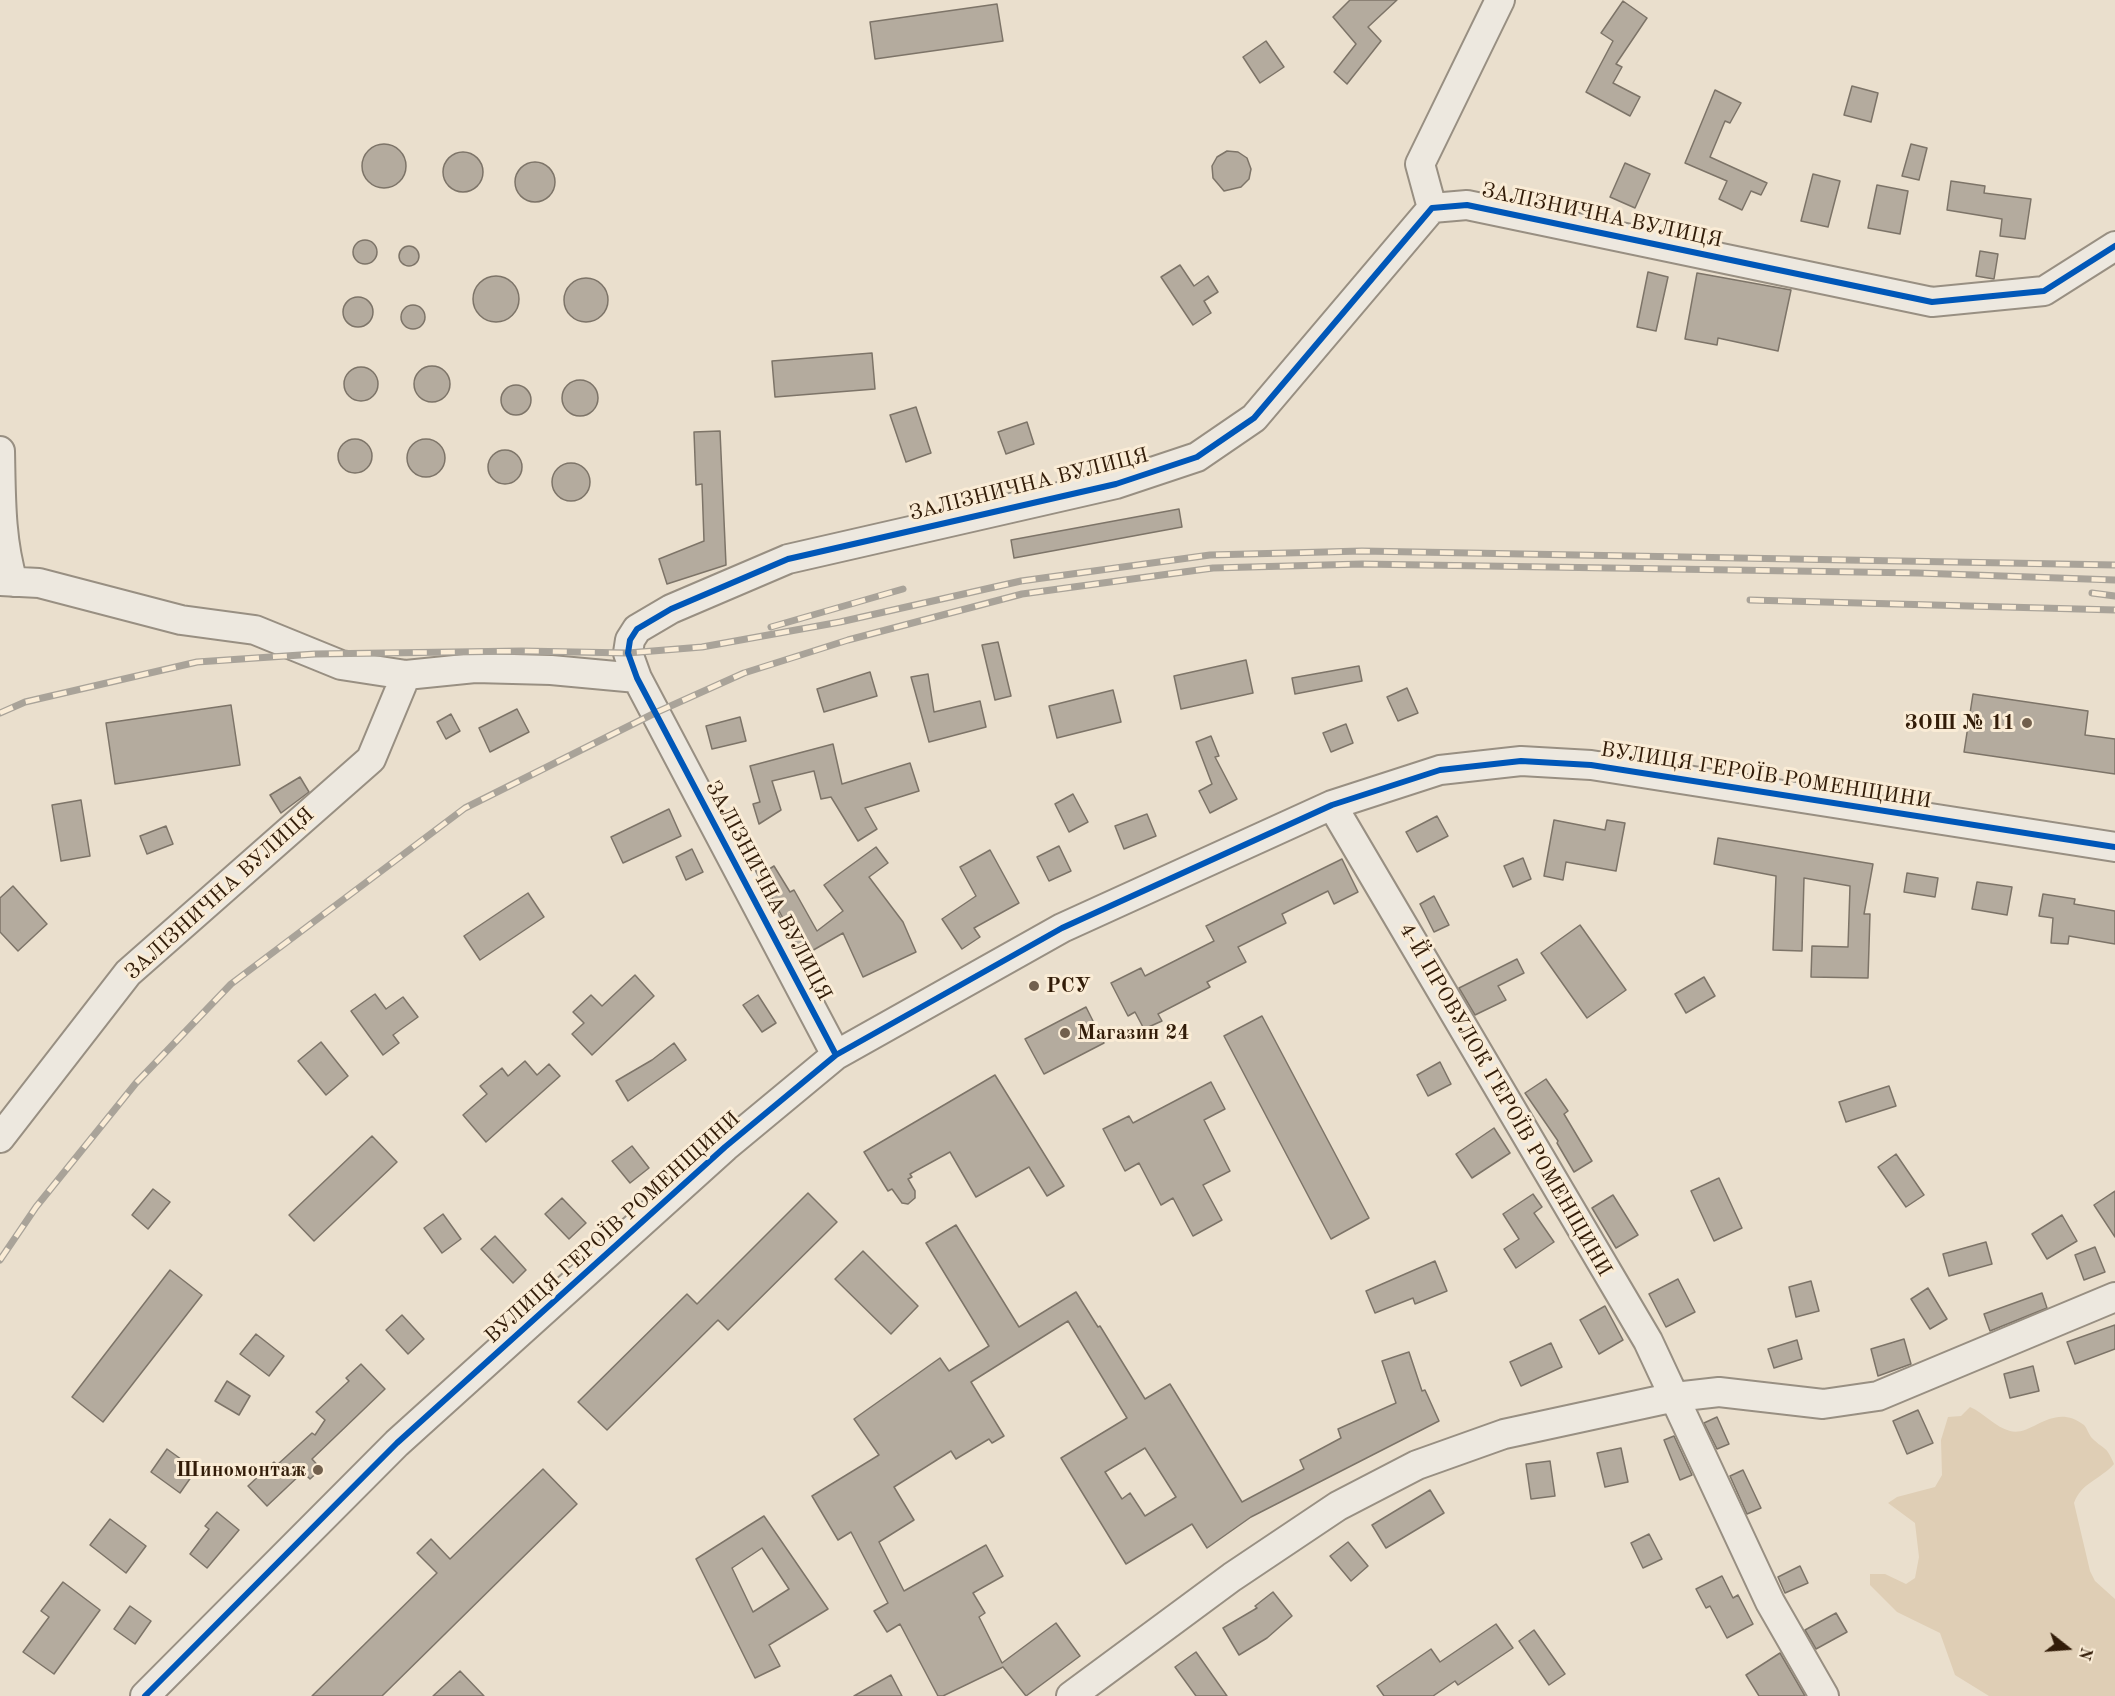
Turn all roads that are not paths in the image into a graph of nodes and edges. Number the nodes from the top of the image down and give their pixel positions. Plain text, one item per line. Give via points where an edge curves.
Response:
1 (1500, 0) edge
2 (1432, 208) junction
3 (2115, 246) edge
4 (0, 451) edge
5 (5, 581) edge
6 (406, 675) junction
7 (637, 678) junction
8 (1332, 805) junction
9 (2115, 848) edge
10 (836, 1055) junction
11 (0, 1138) edge
12 (2115, 1297) edge
13 (1675, 1397) junction
14 (145, 1696) edge
15 (1071, 1696) edge
16 (1824, 1696) edge

1 - 2 street via 1420,164
2 - 3 street, ЗАЛІЗНИЧНА ВУЛИЦЯ via 1467,205 1932,302 2044,291
2 - 7 street, ЗАЛІЗНИЧНА ВУЛИЦЯ via 1254,418 1197,457 1116,484 788,559 671,609 637,629 628,653
4 - 5 street
5 - 6 street via 39,583 181,620 255,630 341,665
6 - 7 street via 475,668
6 - 11 street, ЗАЛІЗНИЧНА ВУЛИЦЯ via 371,759 128,973
7 - 10 street, ЗАЛІЗНИЧНА ВУЛИЦЯ
8 - 9 street, ВУЛИЦЯ ГЕРОЇВ РОМЕНЩИНИ via 1440,770 1533,762 1602,767
8 - 10 street, ВУЛИЦЯ ГЕРОЇВ РОМЕНЩИНИ via 1062,928
8 - 13 street, 4-Й ПРОВУЛОК ГЕРОЇВ РОМЕНЩИНИ via 1648,1341
10 - 14 street, ВУЛИЦЯ ГЕРОЇВ РОМЕНЩИНИ via 725,1147 397,1443
12 - 13 street via 1878,1396 1823,1404 1719,1392
13 - 15 street via 1504,1434 1417,1465 1338,1506 1232,1576
13 - 16 street, 4-Й ПРОВУЛОК ГЕРОЇВ РОМЕНЩИНИ via 1770,1602

